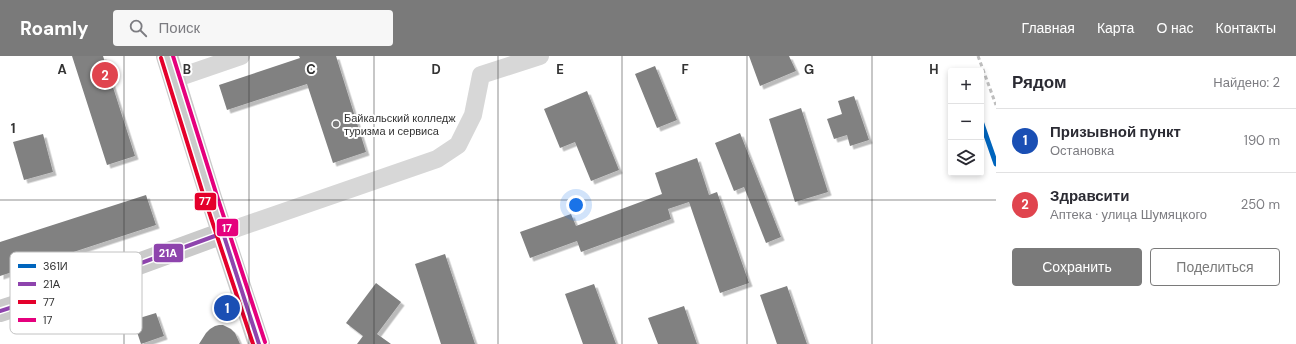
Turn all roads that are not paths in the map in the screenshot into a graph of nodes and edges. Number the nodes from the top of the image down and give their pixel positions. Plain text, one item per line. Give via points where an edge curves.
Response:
1 (167, 56) edge
2 (241, 56) edge
3 (540, 56) edge
4 (174, 78) junction
5 (222, 233) junction
6 (142, 263) edge
7 (10, 308) edge
8 (0, 311) edge
9 (259, 344) edge

1 - 4 main road
2 - 4 street
3 - 5 street via 481,75 473,115 458,145 438,159
4 - 5 main road
5 - 6 main road
5 - 9 main road
7 - 8 main road

